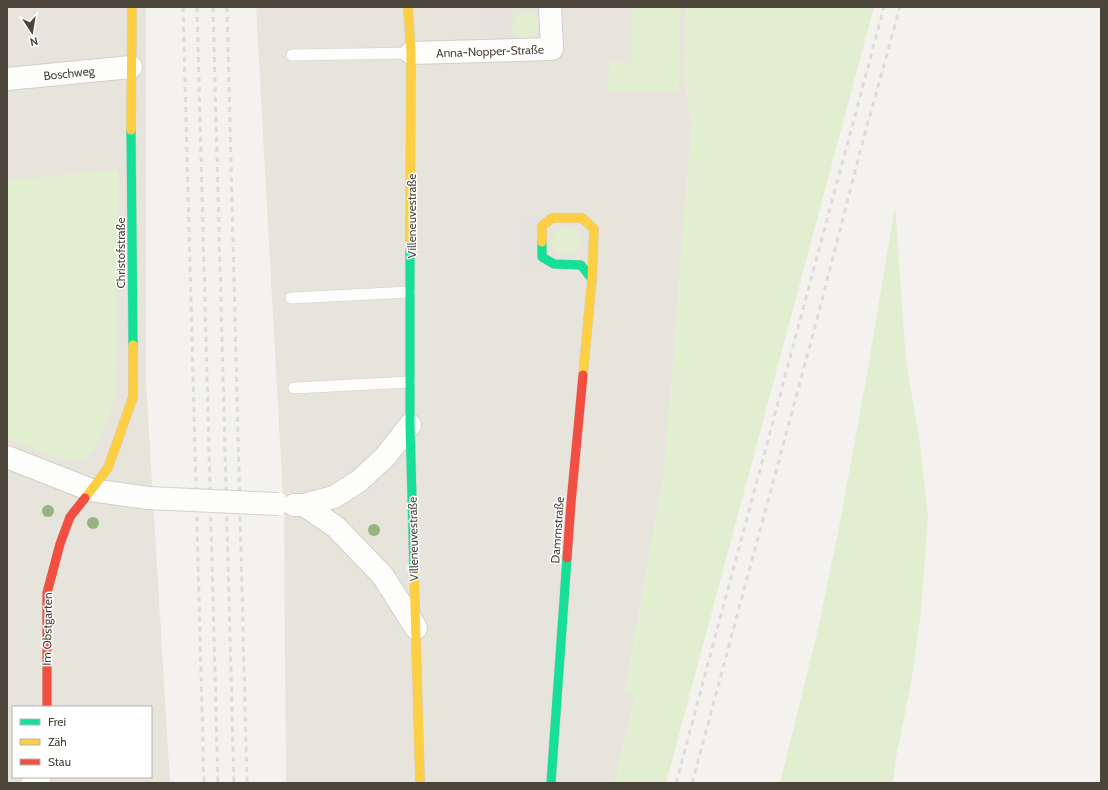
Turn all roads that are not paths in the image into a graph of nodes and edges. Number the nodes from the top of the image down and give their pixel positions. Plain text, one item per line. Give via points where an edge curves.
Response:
1 (132, 7) edge
2 (408, 7) edge
3 (550, 7) edge
4 (411, 54) junction
5 (292, 55) dead end
6 (131, 66) junction
7 (7, 79) edge
8 (592, 279) junction
9 (410, 292) junction
10 (291, 298) dead end
11 (410, 382) junction
12 (294, 388) dead end
13 (410, 426) junction
14 (7, 457) edge
15 (91, 490) junction
16 (304, 505) junction
17 (416, 628) junction
18 (47, 706) edge
19 (420, 783) edge
20 (551, 783) edge

1 - 6 street, Christofstraße
2 - 4 street, Villeneuvestraße
3 - 4 street, Anna-Nopper-Straße via 552,49
4 - 5 lane
4 - 9 street, Villeneuvestraße
6 - 7 street, Boschweg
6 - 15 street, Christofstraße via 133,397 108,468
8 - 8 street, Dammstraße via 594,229 582,218 552,218 542,226 542,256 554,264 581,264
8 - 20 street, Dammstraße via 571,502
9 - 10 lane
9 - 11 street, Villeneuvestraße
11 - 12 lane
11 - 13 street, Villeneuvestraße
13 - 16 street via 385,457 359,481 334,497
13 - 17 street, Villeneuvestraße
14 - 15 street
15 - 16 street, bridge via 148,498
15 - 18 street, Im Obstgarten via 70,517 47,592
16 - 17 street, Villeneuvestraße via 336,527 383,576
17 - 19 street, Villeneuvestraße

